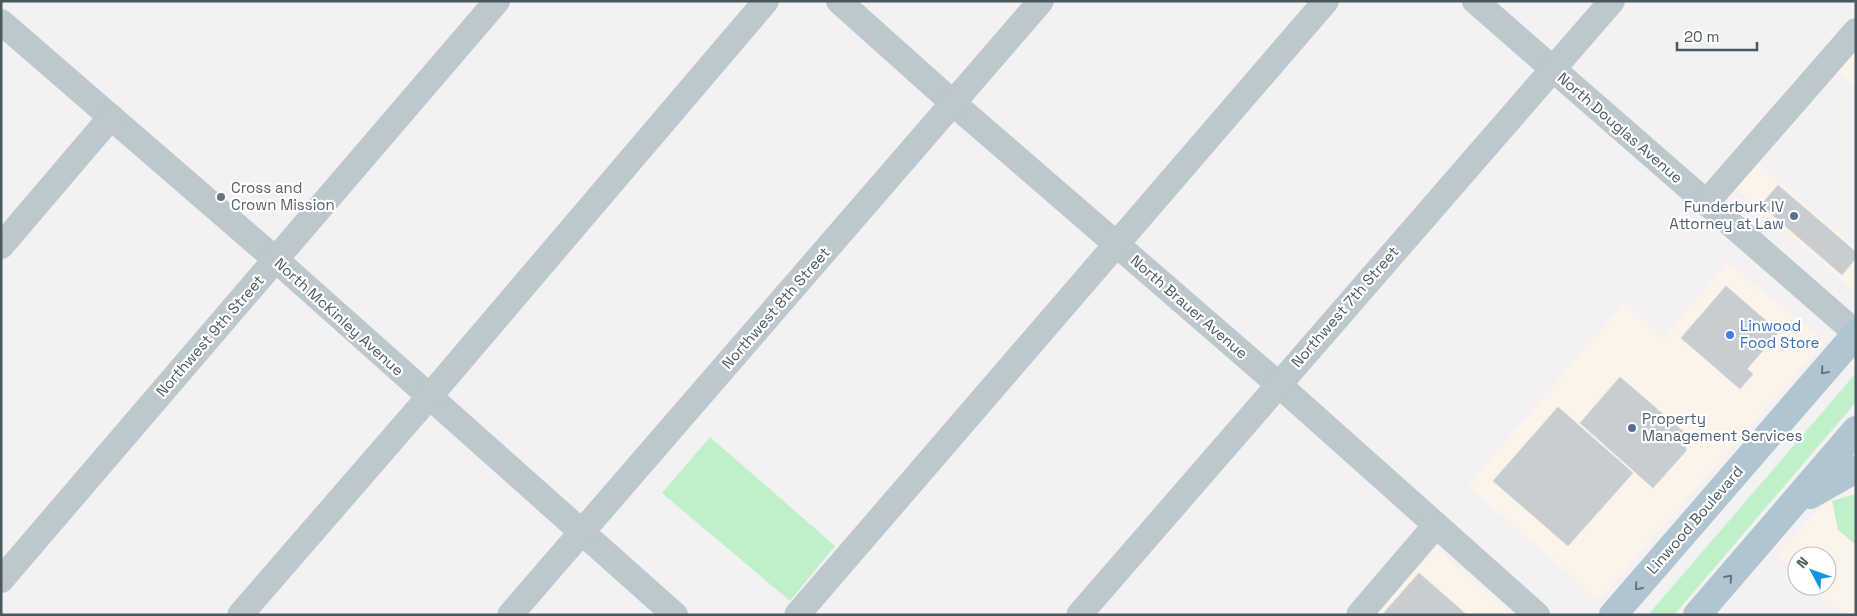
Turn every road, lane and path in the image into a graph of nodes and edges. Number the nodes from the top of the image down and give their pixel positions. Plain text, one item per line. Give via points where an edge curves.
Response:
1 (497, 1) edge
2 (766, 1) edge
3 (839, 1) edge
4 (1041, 1) edge
5 (1326, 1) edge
6 (1475, 1) edge
7 (1612, 1) edge
8 (1, 22) edge
9 (1856, 31) edge
10 (1553, 70) junction
11 (953, 103) junction
12 (111, 117) junction
13 (1706, 203) junction
14 (1116, 244) junction
15 (1, 246) edge
16 (275, 259) junction
17 (1856, 334) edge
18 (1278, 384) junction
19 (429, 397) junction
20 (1856, 430) edge
21 (1856, 469) edge
22 (1790, 508) junction
23 (1436, 525) junction
24 (582, 533) junction
25 (1, 580) edge
26 (240, 615) edge
27 (510, 615) edge
28 (675, 615) edge
29 (797, 615) edge
30 (1079, 615) edge
31 (1359, 615) edge
32 (1537, 615) edge
33 (1613, 615) edge
34 (1697, 615) edge

1 - 16 street, Northwest 9th Street
2 - 19 street
3 - 11 street, North Brauer Avenue
4 - 11 street, Northwest 8th Street
5 - 14 street
6 - 10 street, North Douglas Avenue
7 - 10 street, Northwest 7th Street
8 - 12 street, North McKinley Avenue
9 - 13 street
10 - 13 street, North Douglas Avenue
10 - 18 street, Northwest 7th Street
11 - 14 street, North Brauer Avenue
11 - 24 street, Northwest 8th Street
12 - 15 street
12 - 16 street, North McKinley Avenue
13 - 17 street, North Douglas Avenue
14 - 18 street, North Brauer Avenue
14 - 29 street
16 - 19 street, North McKinley Avenue
16 - 25 street, Northwest 9th Street
17 -> 33 main road, Linwood Boulevard
18 - 23 street, North Brauer Avenue
18 - 30 street, Northwest 7th Street
19 - 24 street, North McKinley Avenue
19 - 26 street
20 - 22 main road
21 - 22 main road
34 -> 22 main road
23 - 31 street
23 - 32 street, North Brauer Avenue
24 - 27 street, Northwest 8th Street
24 - 28 street, North McKinley Avenue

